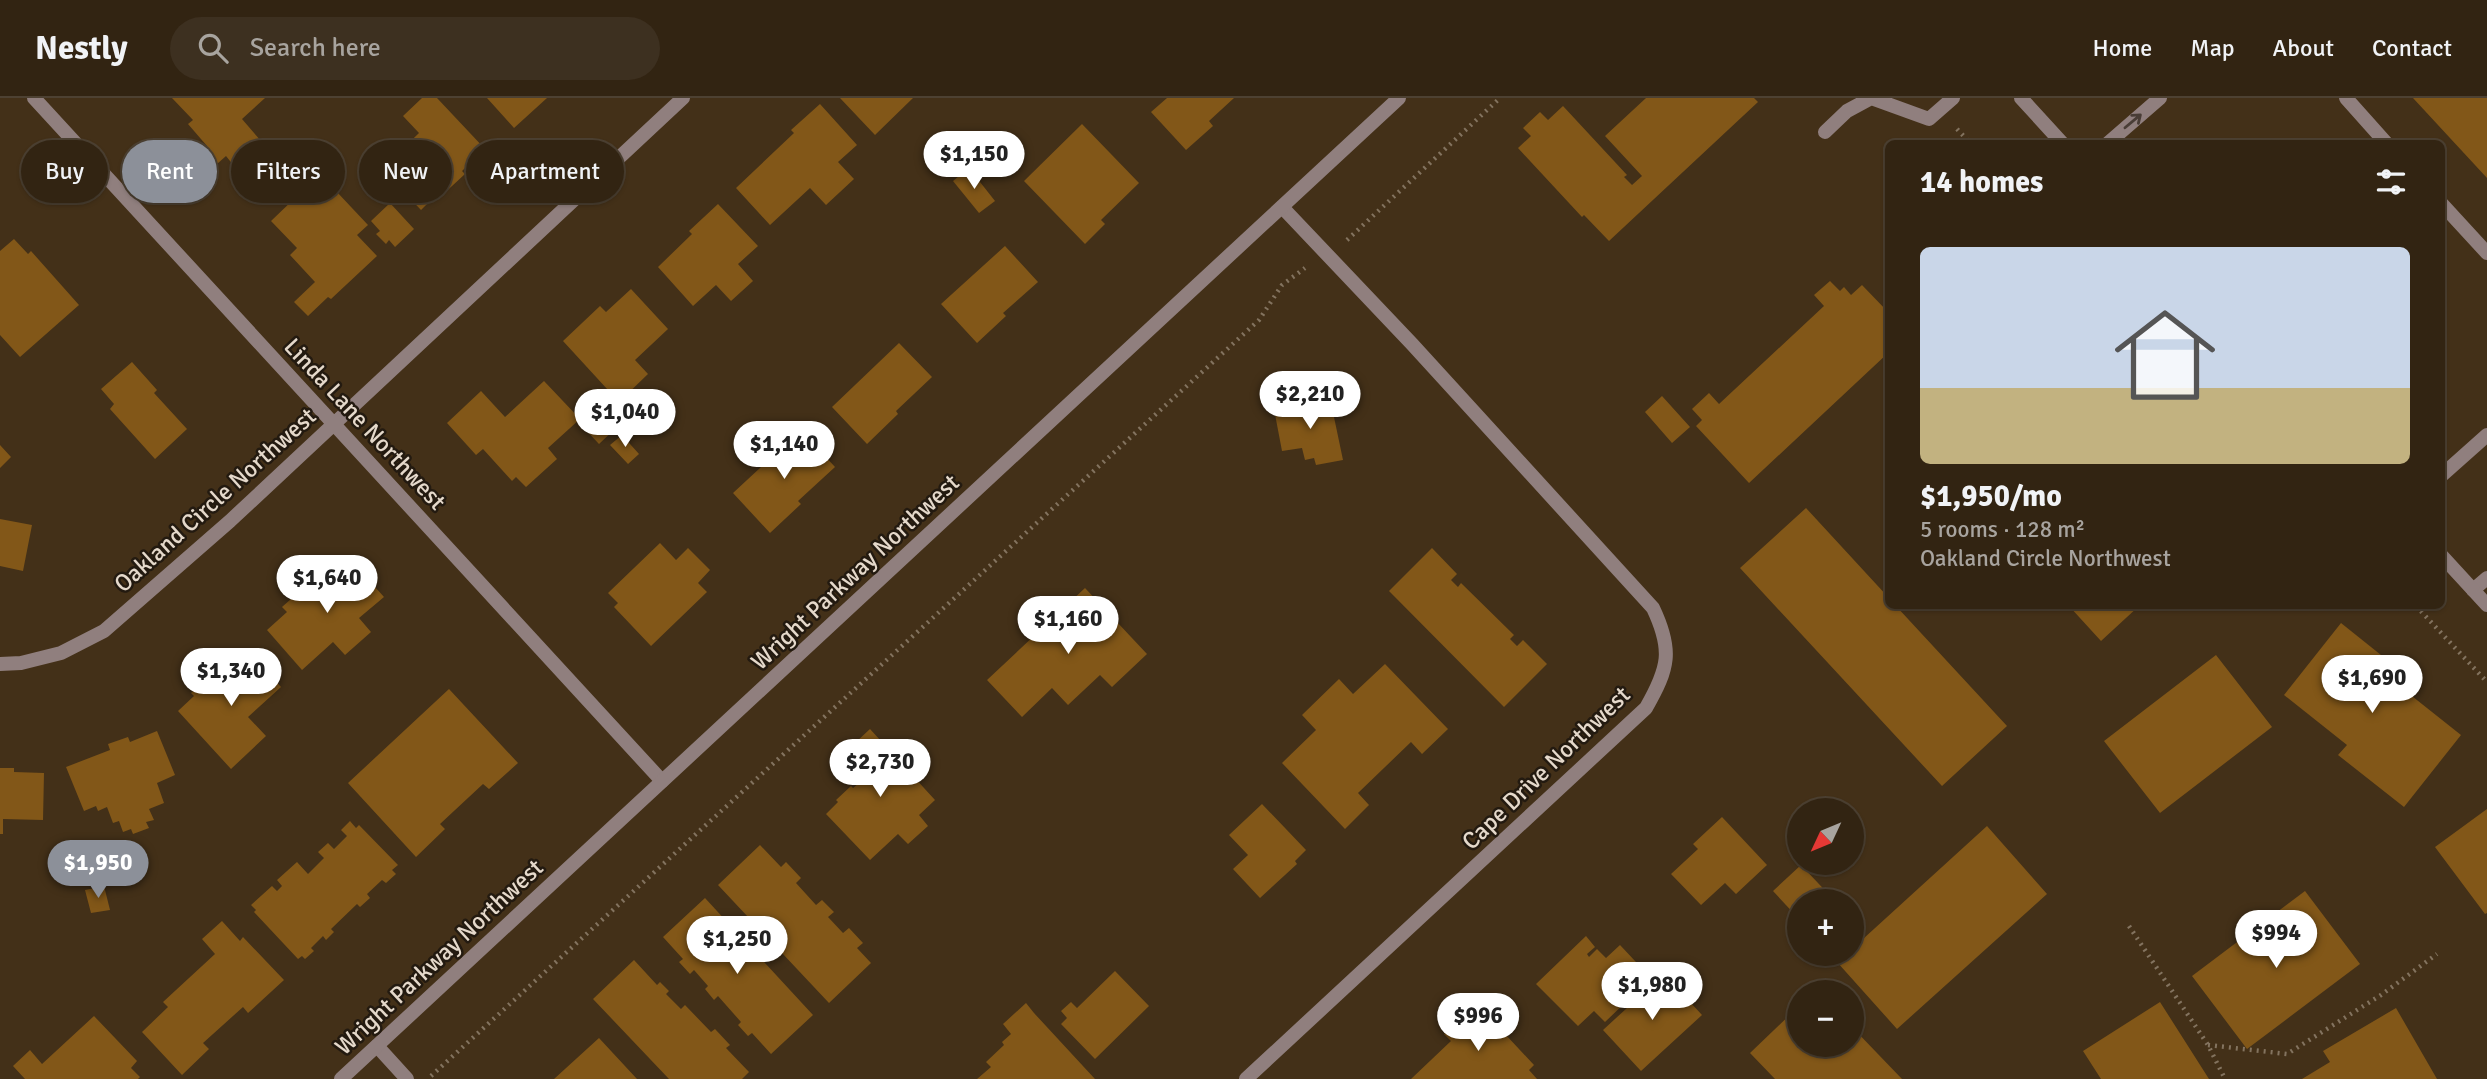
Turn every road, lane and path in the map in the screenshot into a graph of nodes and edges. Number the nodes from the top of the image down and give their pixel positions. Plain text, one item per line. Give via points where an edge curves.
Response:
1 (34, 98) edge
2 (683, 98) edge
3 (1399, 98) edge
4 (1500, 98) edge
5 (1953, 98) edge
6 (2021, 98) edge
7 (2160, 98) edge
8 (2346, 98) edge
9 (1825, 132) dead end
10 (2059, 140) edge
11 (2111, 140) edge
12 (2383, 140) edge
13 (1282, 207) junction
14 (2445, 207) edge
15 (1326, 253) junction
16 (2487, 253) edge
17 (333, 424) junction
18 (2487, 435) edge
19 (2445, 472) edge
20 (2445, 559) edge
21 (2487, 578) edge
22 (2473, 590) junction
23 (2487, 605) edge
24 (2419, 609) edge
25 (0, 664) edge
26 (2487, 682) edge
27 (662, 781) junction
28 (2129, 926) dead end
29 (2437, 954) dead end
30 (2208, 1045) junction
31 (377, 1046) junction
32 (341, 1079) edge
33 (407, 1079) edge
34 (428, 1079) edge
35 (1246, 1079) edge
36 (2225, 1079) edge

1 - 17 street, Linda Lane Northwest
2 - 17 street, Oakland Circle Northwest
3 - 13 street, Wright Parkway Northwest
4 - 15 path via 1348,240
5 - 9 street via 1929,119 1871,98 1847,111
6 - 10 street
11 -> 7 street
8 - 12 street
13 - 15 street, Cape Drive Northwest
13 - 27 street, Wright Parkway Northwest
14 - 16 street
15 - 34 path via 1282,285 1259,320
15 - 35 street, Cape Drive Northwest via 1653,608 1664,630 1667,652 1662,680 1646,708
17 - 25 street, Oakland Circle Northwest via 104,631 61,653
17 - 27 street, Linda Lane Northwest
18 - 19 street
20 - 22 street
21 - 22 street
22 - 23 street
24 - 26 path
27 - 31 street, Wright Parkway Northwest
28 - 30 path
29 - 30 path via 2287,1054
30 - 36 path
31 - 32 street, Wright Parkway Northwest
31 - 33 street

